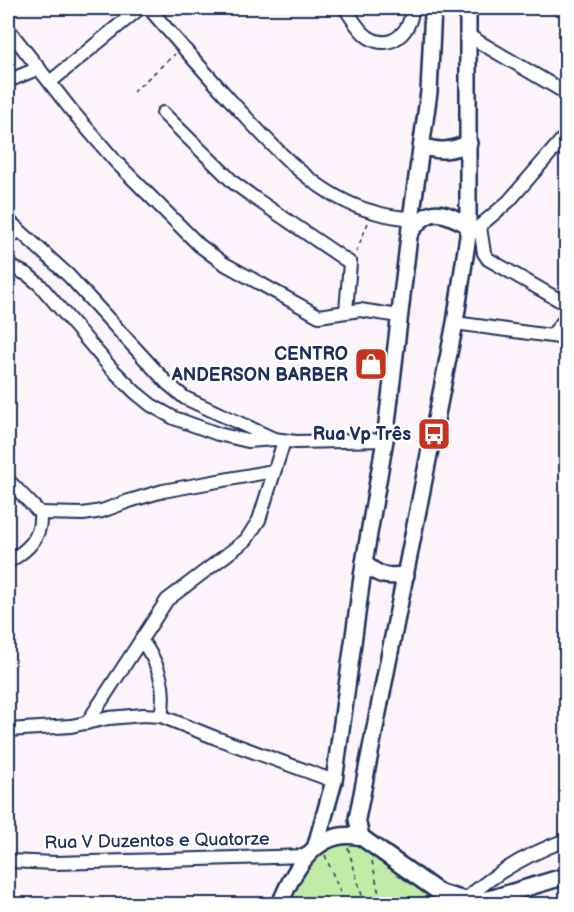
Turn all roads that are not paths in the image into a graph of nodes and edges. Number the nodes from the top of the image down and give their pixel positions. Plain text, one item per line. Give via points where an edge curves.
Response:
1 (140, 8) edge
2 (149, 8) edge
3 (345, 8) edge
4 (412, 8) edge
5 (433, 8) edge
6 (468, 8) edge
7 (8, 28) edge
8 (469, 36) junction
9 (39, 68) junction
10 (8, 81) edge
11 (50, 82) junction
12 (567, 93) edge
13 (163, 113) dead end
14 (567, 135) edge
15 (470, 143) junction
16 (422, 146) junction
17 (8, 220) edge
18 (410, 226) junction
19 (472, 229) junction
20 (12, 235) edge
21 (8, 265) edge
22 (567, 304) edge
23 (346, 311) junction
24 (399, 316) junction
25 (567, 318) edge
26 (455, 323) junction
27 (552, 335) junction
28 (567, 338) edge
29 (279, 440) junction
30 (385, 440) junction
31 (273, 471) junction
32 (8, 480) edge
33 (40, 513) junction
34 (8, 562) edge
35 (364, 563) junction
36 (406, 575) junction
37 (141, 640) junction
38 (161, 716) junction
39 (87, 723) junction
40 (8, 730) edge
41 (334, 781) junction
42 (361, 837) junction
43 (567, 840) edge
44 (315, 850) junction
45 (8, 861) edge
46 (567, 876) edge
47 (438, 897) edge
48 (465, 900) junction
49 (280, 904) edge

1 - 11 street
2 - 18 street via 293,166 345,200
3 - 4 street via 358,28 375,41 395,39 404,33 410,25
5 - 16 main road
6 - 8 main road
7 - 9 street
8 - 12 street
8 - 15 main road
9 - 10 street
9 - 11 street
11 - 23 street via 116,162 215,257 318,316
13 - 23 street via 234,183 350,263
14 - 19 street via 509,201
15 - 16 main road via 446,151
15 - 19 main road
16 - 18 main road
17 - 20 street
18 - 19 main road via 424,216 441,212
18 - 24 main road
19 - 22 street via 488,259
19 - 26 main road
20 - 29 street via 69,276 185,398
21 - 29 street via 39,285 110,367 151,405 218,434 248,441
23 - 24 street
24 - 30 main road
25 - 27 street
26 - 27 street
26 - 36 main road
27 - 28 street
29 - 30 street
29 - 31 street
30 - 35 main road
31 - 33 street via 163,491 102,511
31 - 37 street via 259,520 246,540 167,600
32 - 33 street
33 - 34 street via 41,527 34,540
35 - 36 main road via 386,577
35 - 41 main road
36 - 42 main road via 357,819
37 - 38 street via 156,663 162,683
37 - 39 street
38 - 39 street
38 - 41 street
39 - 40 street
41 - 44 main road
42 - 44 main road via 332,837
42 - 47 main road
43 - 48 street via 510,865
44 - 45 street, Rua V Duzentos e Quatorze via 56,863
44 - 49 main road
46 - 48 main road via 496,897
47 - 48 main road

